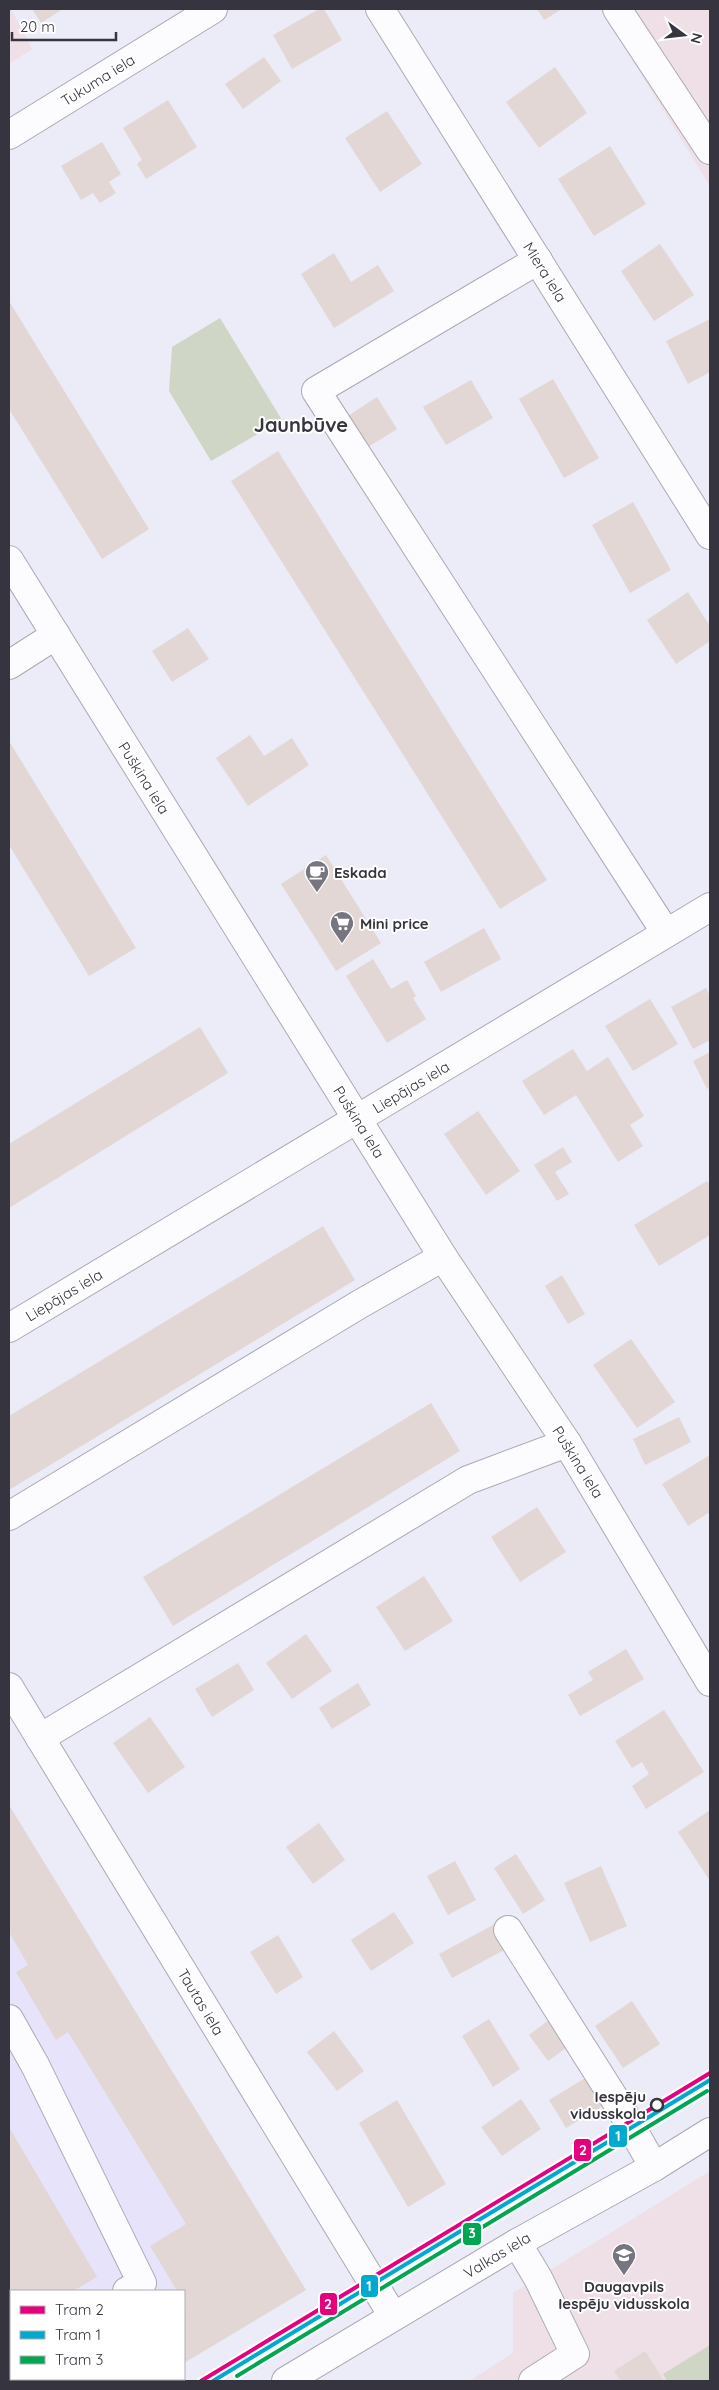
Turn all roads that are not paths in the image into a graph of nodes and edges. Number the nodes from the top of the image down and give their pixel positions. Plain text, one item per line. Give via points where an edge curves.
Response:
1 (213, 9) edge
2 (380, 9) edge
3 (618, 9) edge
4 (9, 135) edge
5 (710, 150) edge
6 (538, 260) junction
7 (710, 535) edge
8 (9, 560) edge
9 (56, 636) junction
10 (9, 665) edge
11 (710, 907) edge
12 (666, 933) junction
13 (357, 1120) junction
14 (443, 1257) junction
15 (9, 1328) edge
16 (567, 1443) junction
17 (9, 1516) edge
18 (710, 1682) edge
19 (12, 1698) edge
20 (40, 1738) junction
21 (508, 1930) dead end
22 (9, 2019) edge
23 (710, 2132) edge
24 (654, 2167) junction
25 (517, 2243) junction
26 (129, 2290) edge
27 (393, 2316) junction
28 (286, 2381) edge
29 (533, 2381) edge

1 - 4 street, Tukuma iela
2 - 6 street, Miera iela
3 - 5 street
6 - 7 street, Miera iela
6 - 12 street via 316,391
8 - 9 street, Puškina iela
9 - 10 street
9 - 13 street, Puškina iela
11 - 12 street, Liepājas iela
12 - 13 street, Liepājas iela
13 - 14 street, Puškina iela
13 - 15 street, Liepājas iela
14 - 16 street, Puškina iela
14 - 17 street
16 - 18 street, Puškina iela
16 - 20 street via 468,1480
19 - 20 street, Tautas iela
20 - 27 street, Tautas iela
21 - 24 street via 622,2109
22 - 26 street via 142,2282
23 - 24 street, Valkas iela
24 - 25 street, Valkas iela
25 - 27 street, Valkas iela
25 - 29 street via 575,2354
27 - 28 street, Valkas iela

